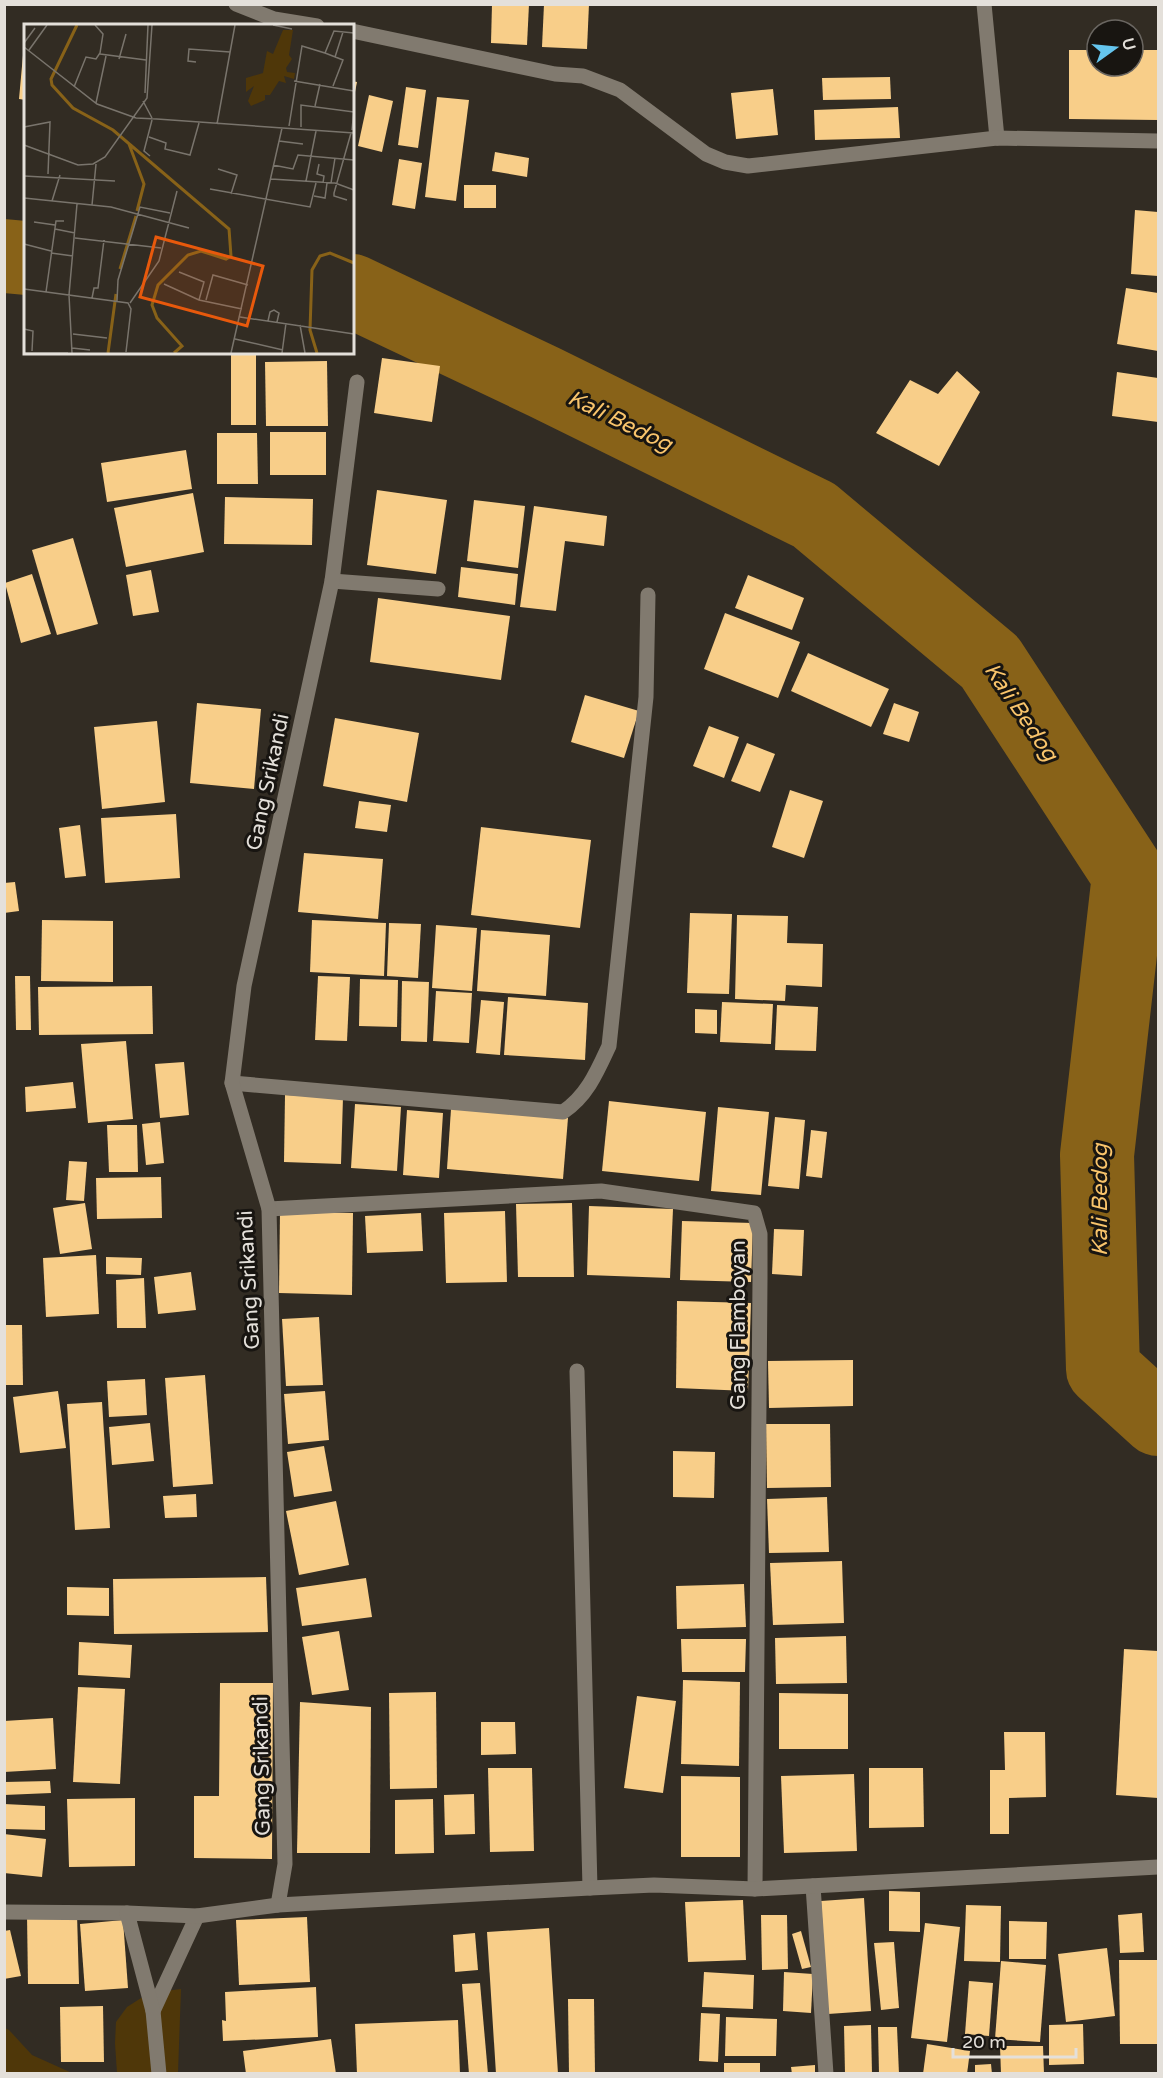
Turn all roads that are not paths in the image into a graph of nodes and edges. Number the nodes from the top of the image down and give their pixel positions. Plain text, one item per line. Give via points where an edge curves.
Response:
1 (236, 4) edge
2 (984, 4) edge
3 (305, 24) edge
4 (354, 31) edge
5 (997, 138) junction
6 (1158, 141) edge
7 (357, 382) dead end
8 (332, 581) junction
9 (438, 589) dead end
10 (648, 595) dead end
11 (232, 1083) junction
12 (269, 1209) junction
13 (577, 1371) dead end
14 (1158, 1867) edge
15 (813, 1886) junction
16 (590, 1888) junction
17 (755, 1889) junction
18 (278, 1905) junction
19 (4, 1912) edge
20 (127, 1913) junction
21 (197, 1916) junction
22 (153, 2011) junction
23 (159, 2073) edge
24 (826, 2073) edge

1 - 3 street via 274,19
2 - 5 street
4 - 5 street via 555,74 583,76 620,90 706,154 748,166
5 - 6 street
7 - 8 street, Gang Srikandi
8 - 9 street
8 - 11 street, Gang Srikandi via 243,986
10 - 11 street via 646,698 609,1046 591,1085 563,1112
11 - 12 street, Gang Srikandi
12 - 17 street, Gang Flamboyan via 601,1191 754,1213 760,1234
12 - 18 street, Gang Srikandi via 285,1864
13 - 16 street
14 - 15 street
15 - 17 street
15 - 24 street
16 - 17 street via 654,1885
16 - 18 street
18 - 21 street
19 - 20 street
20 - 21 street
20 - 22 street
21 - 22 street
22 - 23 street

